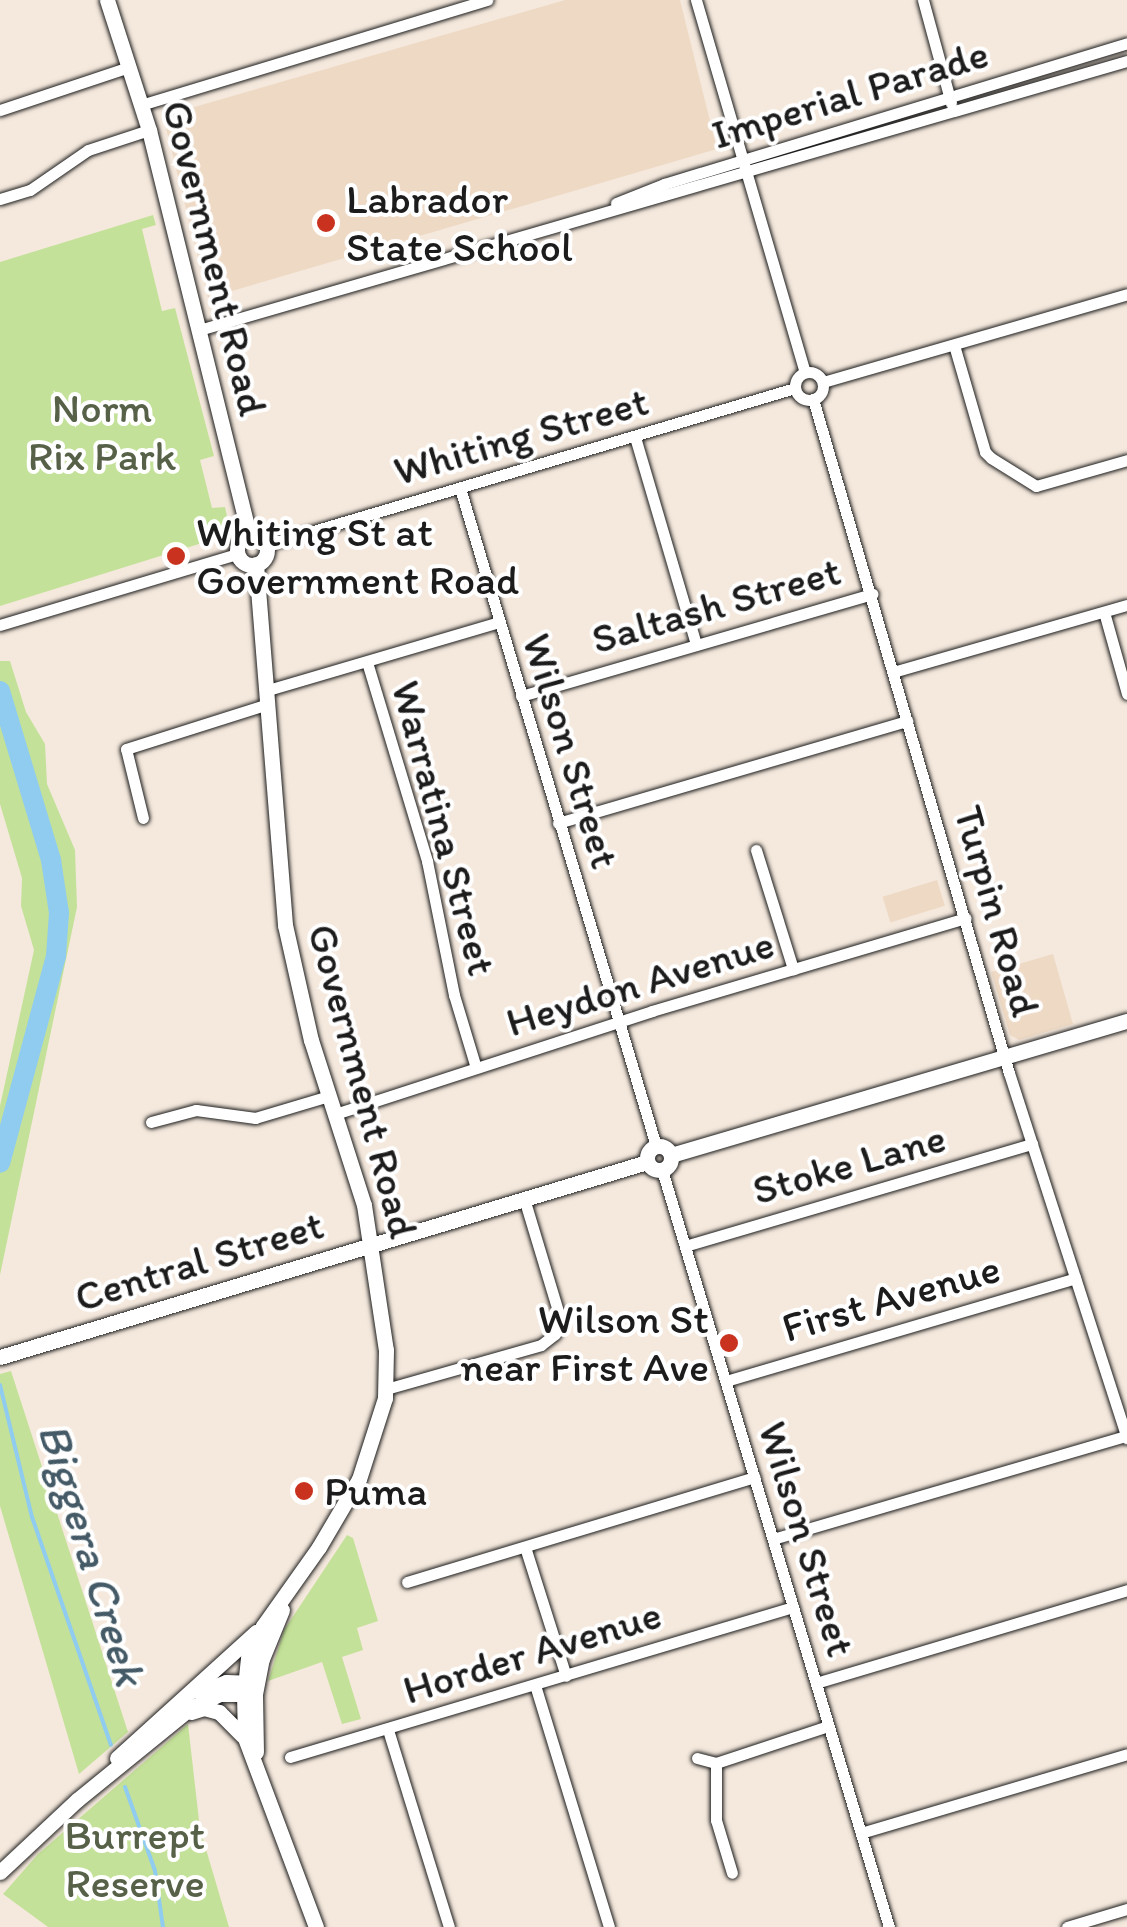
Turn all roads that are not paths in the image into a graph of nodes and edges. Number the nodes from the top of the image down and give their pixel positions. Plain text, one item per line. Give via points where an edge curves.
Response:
1 (106, 0) edge
2 (486, 0) edge
3 (696, 0) edge
4 (923, 0) edge
5 (1127, 43) edge
6 (1127, 62) edge
7 (129, 66) junction
8 (1040, 70) junction
9 (1044, 86) junction
10 (950, 98) junction
11 (141, 105) junction
12 (0, 110) edge
13 (954, 112) junction
14 (148, 130) junction
15 (744, 167) junction
16 (0, 198) edge
17 (1127, 294) edge
18 (199, 330) junction
19 (954, 345) junction
20 (805, 372) junction
21 (823, 382) junction
22 (795, 388) junction
23 (813, 400) junction
24 (634, 437) junction
25 (1127, 460) edge
26 (460, 488) junction
27 (249, 535) junction
28 (266, 545) junction
29 (237, 554) junction
30 (256, 564) junction
31 (872, 594) junction
32 (1127, 605) edge
33 (1104, 612) junction
34 (499, 622) junction
35 (0, 625) edge
36 (696, 644) junction
37 (366, 662) junction
38 (893, 672) junction
39 (1127, 694) edge
40 (521, 696) junction
41 (268, 698) junction
42 (907, 721) junction
43 (143, 818) dead end
44 (558, 824) junction
45 (756, 850) dead end
46 (965, 918) junction
47 (793, 969) junction
48 (1127, 1021) edge
49 (618, 1023) junction
50 (1004, 1057) junction
51 (476, 1068) junction
52 (330, 1096) junction
53 (335, 1114) junction
54 (150, 1122) dead end
55 (1032, 1144) junction
56 (663, 1150) junction
57 (647, 1162) junction
58 (662, 1170) junction
59 (524, 1202) junction
60 (373, 1246) junction
61 (685, 1246) junction
62 (1075, 1278) junction
63 (0, 1357) edge
64 (726, 1381) junction
65 (386, 1389) junction
66 (1127, 1437) edge
67 (754, 1477) junction
68 (772, 1540) junction
69 (526, 1547) junction
70 (408, 1582) dead end
71 (1127, 1590) edge
72 (289, 1592) junction
73 (793, 1607) junction
74 (262, 1626) junction
75 (566, 1676) junction
76 (816, 1683) junction
77 (536, 1685) junction
78 (250, 1689) junction
79 (175, 1715) junction
80 (828, 1726) junction
81 (388, 1730) junction
82 (244, 1738) junction
83 (1127, 1754) edge
84 (290, 1757) dead end
85 (696, 1758) dead end
86 (716, 1762) junction
87 (256, 1763) junction
88 (861, 1832) junction
89 (0, 1872) edge
90 (732, 1873) dead end
91 (1127, 1909) edge
92 (316, 1927) edge
93 (449, 1927) edge
94 (609, 1927) edge
95 (889, 1927) edge
96 (1067, 1927) edge

1 - 7 main road, Government Road
2 - 11 street
3 - 15 street
4 - 10 street
5 - 8 street, Imperial Parade
6 - 9 street, Imperial Parade
7 - 11 main road, Government Road
7 - 12 street
8 - 9 street
8 - 10 street, Imperial Parade
9 - 13 street, Imperial Parade
10 - 13 street
10 - 15 street, Imperial Parade
11 - 14 main road, Government Road
13 - 15 street, Imperial Parade
14 - 16 street via 88,150 30,190
14 - 18 main road, Government Road
15 - 18 street, Imperial Parade
15 - 20 street
17 - 19 street
18 - 27 main road, Government Road
19 - 21 street
19 - 25 street via 991,458 1036,486
20 - 21 street
20 - 22 street
21 - 23 street
22 - 23 street
22 - 24 street, Whiting Street
23 - 31 street, Turpin Road
24 - 26 street, Whiting Street
24 - 36 street
26 - 28 street, Whiting Street
26 - 34 street, Wilson Street
27 - 28 main road
27 - 29 main road
28 - 30 main road
29 - 30 main road
29 - 35 street
30 - 41 main road, Government Road
31 - 36 street, Saltash Street
31 - 38 street, Turpin Road
32 - 33 street
33 - 38 street
33 - 39 street
34 - 37 street
34 - 40 street, Wilson Street
36 - 40 street, Saltash Street
37 - 41 street
37 - 51 street, Warratina Street via 427,862
38 - 42 street, Turpin Road
40 - 44 street, Wilson Street
41 - 43 street via 126,749
41 - 52 main road, Government Road via 285,925
42 - 44 street
42 - 46 street, Turpin Road
44 - 49 street, Wilson Street
45 - 47 street
46 - 47 street, Heydon Avenue
46 - 50 street, Turpin Road
47 - 49 street, Heydon Avenue
48 - 50 main road
49 - 51 street, Heydon Avenue
49 - 56 street, Wilson Street
50 - 55 street, Turpin Road
50 - 56 main road
51 - 53 street, Heydon Avenue
52 - 53 main road, Government Road
52 - 54 street via 255,1118 196,1110
53 - 60 main road, Government Road
55 - 61 street, Stoke Lane
55 - 62 street, Turpin Road
56 - 57 main road via 647,1154
56 - 58 main road
57 - 58 main road
57 - 59 main road, Central Street
58 - 61 street, Wilson Street
59 - 60 main road, Central Street
59 - 65 street via 558,1312 555,1334 541,1344
60 - 63 main road, Central Street
60 - 65 main road, Government Road
61 - 64 street, Wilson Street
62 - 64 street, First Avenue
62 - 66 street, Turpin Road
64 - 67 street, Wilson Street
65 - 72 main road, Government Road via 359,1480
66 - 68 street
67 - 68 street, Wilson Street
67 - 69 street
68 - 73 street, Wilson Street
69 - 70 street
69 - 75 street
71 - 76 street
72 - 74 main road, Government Road
72 - 78 main road, Government Road
73 - 75 street, Horder Avenue
73 - 76 street, Wilson Street
74 - 78 main road, Government Road via 248,1658
74 - 79 main road, Government Road
75 - 77 street, Horder Avenue
76 - 80 street, Wilson Street
77 - 81 street, Horder Avenue
77 - 94 street
78 - 79 main road, Government Road via 208,1686
78 - 82 main road
78 - 87 main road
79 - 82 main road via 204,1708 219,1712
79 - 89 main road, Government Road
80 - 86 street
80 - 88 street, Wilson Street
81 - 84 street, Horder Avenue
81 - 93 street
82 - 87 main road
83 - 88 street
85 - 86 street
86 - 90 street via 716,1820
87 - 92 main road
88 - 95 street, Wilson Street
91 - 96 street

